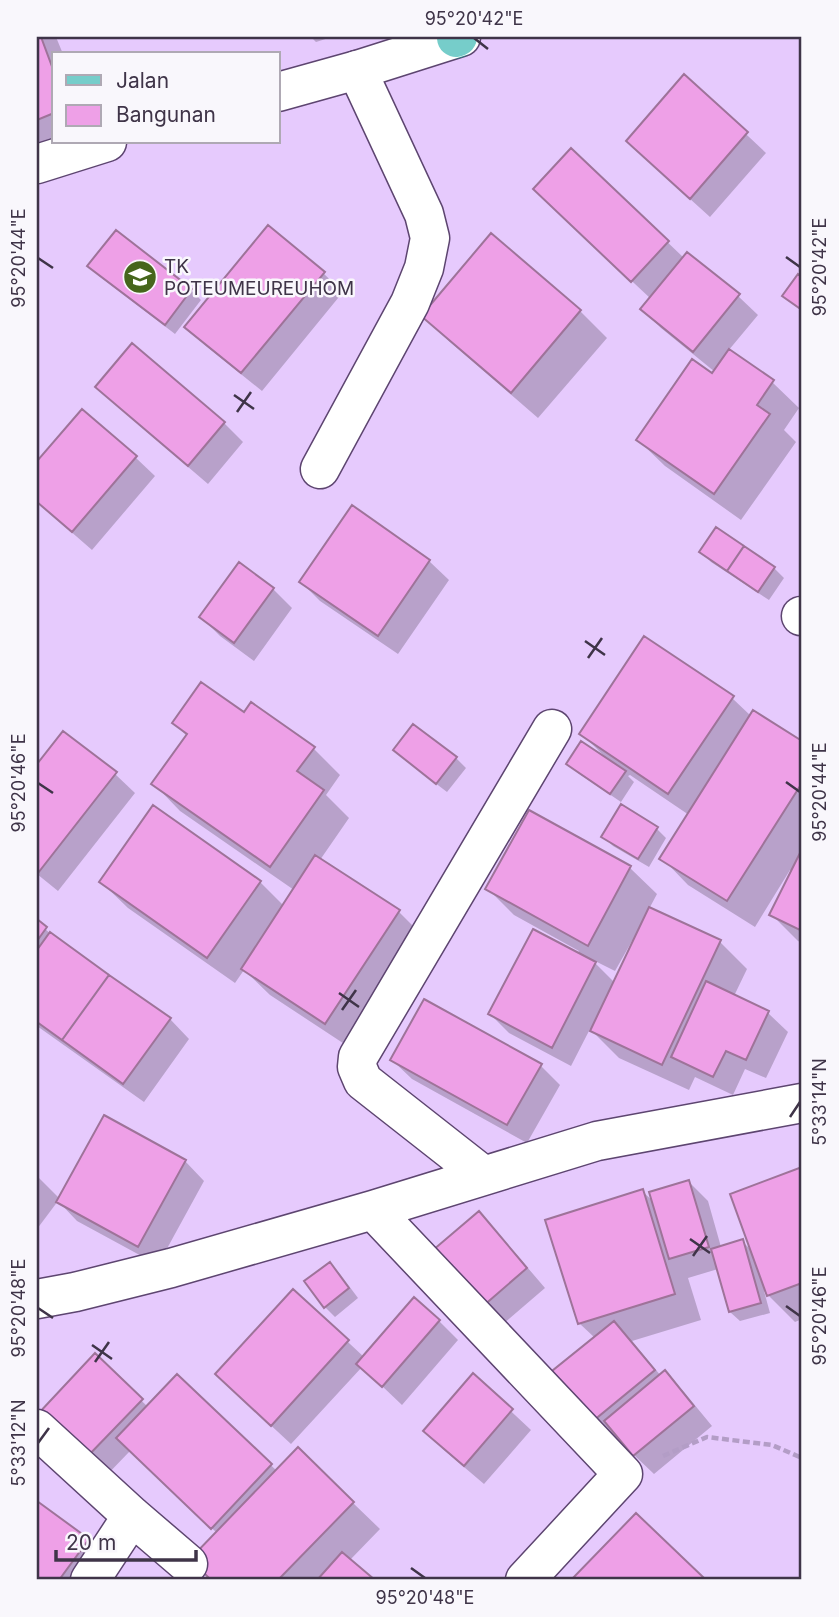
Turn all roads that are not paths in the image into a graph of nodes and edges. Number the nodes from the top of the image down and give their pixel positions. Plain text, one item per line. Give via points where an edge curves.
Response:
1 (458, 37) edge
2 (357, 70) junction
3 (280, 91) edge
4 (101, 144) edge
5 (37, 164) edge
6 (320, 469) dead end
7 (552, 729) dead end
8 (802, 1103) edge
9 (484, 1176) junction
10 (373, 1210) junction
11 (37, 1299) edge
12 (37, 1429) edge
13 (132, 1516) junction
14 (188, 1564) dead end
15 (90, 1580) edge
16 (525, 1580) edge

1 - 2 street
2 - 3 street
2 - 6 street via 424,214 429,238 424,268 410,303
4 - 5 street
7 - 9 street via 358,1058 363,1081
8 - 9 street via 597,1141
9 - 10 street
10 - 11 street via 171,1268
10 - 16 street via 624,1474
12 - 13 street
13 - 14 street
13 - 15 street

